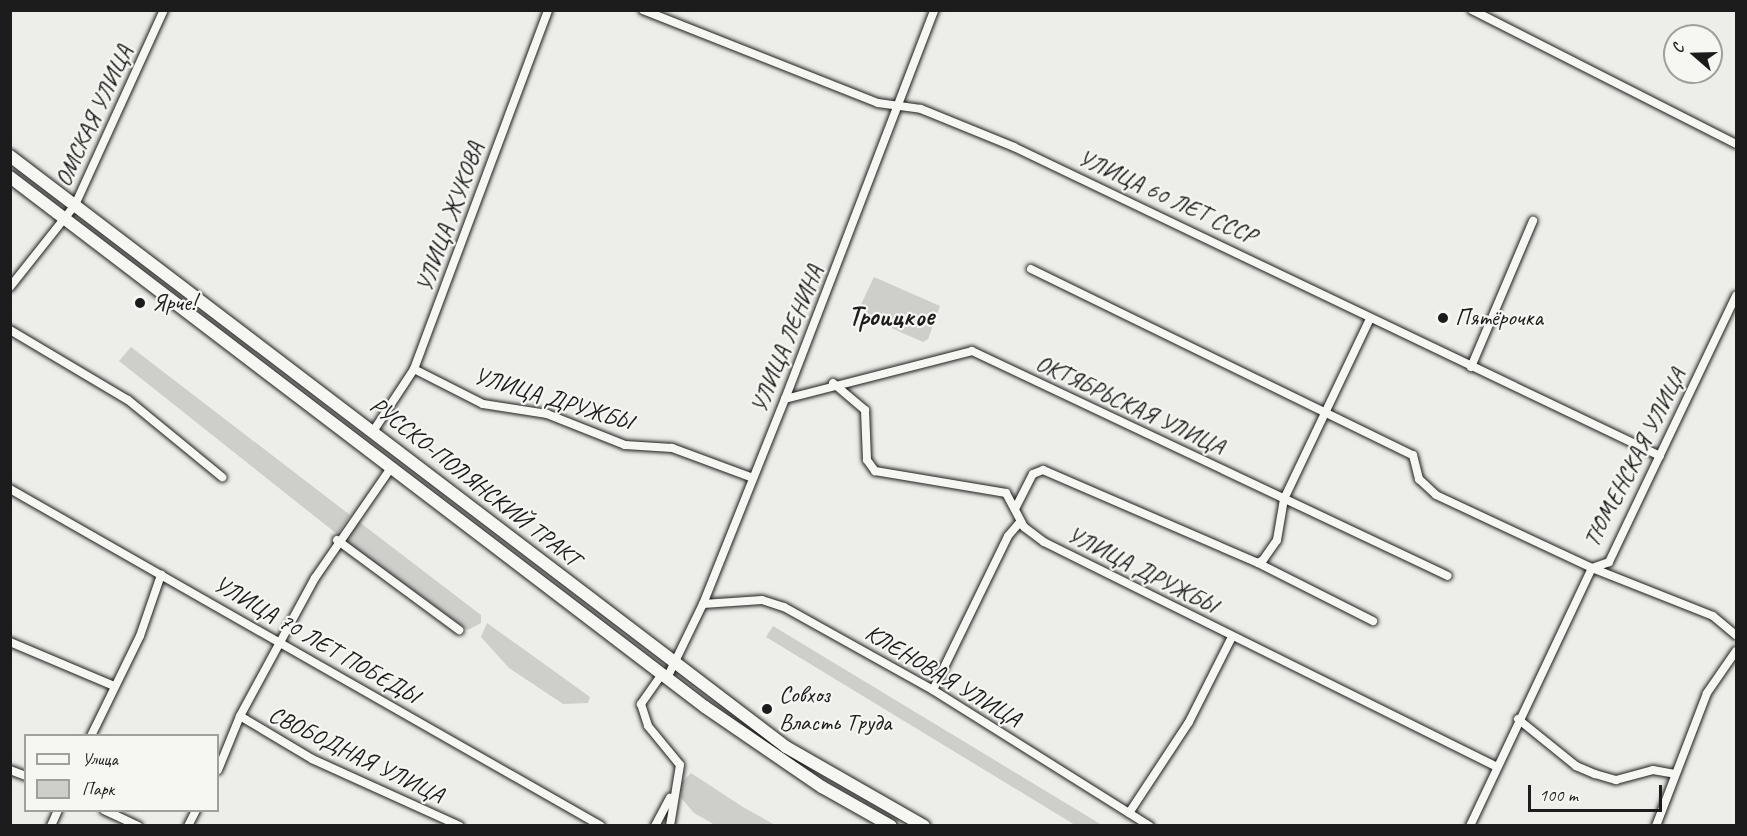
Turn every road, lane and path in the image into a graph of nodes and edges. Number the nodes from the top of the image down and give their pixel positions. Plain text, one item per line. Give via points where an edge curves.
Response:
1 (164, 10) edge
2 (548, 10) edge
3 (643, 10) edge
4 (933, 10) edge
5 (1472, 10) edge
6 (899, 106) junction
7 (1737, 144) edge
8 (10, 156) edge
9 (10, 177) edge
10 (75, 206) junction
11 (66, 220) junction
12 (1533, 222) dead end
13 (1031, 269) dead end
14 (10, 287) edge
15 (1737, 296) edge
16 (1370, 319) junction
17 (10, 330) edge
18 (1471, 367) junction
19 (414, 369) junction
20 (833, 383) junction
21 (785, 399) junction
22 (1326, 411) junction
23 (374, 430) junction
24 (1660, 456) junction
25 (391, 468) junction
26 (222, 477) dead end
27 (753, 478) junction
28 (10, 489) edge
29 (1284, 499) junction
30 (1015, 509) junction
31 (1020, 522) junction
32 (337, 540) junction
33 (1258, 563) junction
34 (1592, 568) junction
35 (161, 575) junction
36 (1448, 576) dead end
37 (702, 604) junction
38 (1373, 621) dead end
39 (459, 630) dead end
40 (1737, 635) edge
41 (1232, 637) junction
42 (10, 642) edge
43 (280, 642) junction
44 (1736, 655) edge
45 (676, 664) junction
46 (664, 676) junction
47 (114, 686) junction
48 (933, 690) junction
49 (240, 716) junction
50 (1518, 719) junction
51 (92, 734) edge
52 (1495, 766) junction
53 (219, 768) edge
54 (1675, 774) junction
55 (671, 796) junction
56 (109, 812) edge
57 (1129, 813) junction
58 (138, 825) edge
59 (460, 825) edge
60 (601, 825) edge
61 (655, 825) edge
62 (670, 825) edge
63 (891, 825) edge
64 (924, 825) edge
65 (1150, 825) edge
66 (1470, 825) edge
67 (1656, 825) edge

1 - 10 street, ОМСКАЯ УЛИЦА
2 - 19 street, УЛИЦА ЖУКОВА
3 - 6 street, УЛИЦА 60 ЛЕТ СССР via 878,103
4 - 6 street, УЛИЦА ЛЕНИНА
5 - 7 street
6 - 16 street, УЛИЦА 60 ЛЕТ СССР via 921,109 1171,218
6 - 21 street, УЛИЦА ЛЕНИНА
8 - 10 main road, РУССКО-ПОЛЯНСКИЙ ТРАКТ
9 - 11 main road, РУССКО-ПОЛЯНСКИЙ ТРАКТ
10 - 11 street, ОМСКАЯ УЛИЦА
10 - 23 main road, РУССКО-ПОЛЯНСКИЙ ТРАКТ
11 - 14 street, ОМСКАЯ УЛИЦА
11 - 25 main road, РУССКО-ПОЛЯНСКИЙ ТРАКТ
12 - 18 street
13 - 22 street
15 - 24 street, ТЮМЕНСКАЯ УЛИЦА
16 - 18 street, УЛИЦА 60 ЛЕТ СССР
16 - 22 street
17 - 26 street via 128,400
18 - 24 street, УЛИЦА 60 ЛЕТ СССР
19 - 23 street, УЛИЦА ЖУКОВА
19 - 27 street, УЛИЦА ДРУЖБЫ via 483,404 547,414 625,445 672,448
20 - 21 street, ОКТЯБРЬСКАЯ УЛИЦА
20 - 29 street, ОКТЯБРЬСКАЯ УЛИЦА via 972,351
20 - 30 street, УЛИЦА ДРУЖБЫ via 865,410 867,460 875,471 998,490
21 - 27 street, УЛИЦА ЛЕНИНА
22 - 29 street
22 - 34 street via 1413,455 1419,479 1436,495
23 - 45 main road, РУССКО-ПОЛЯНСКИЙ ТРАКТ
24 - 34 street, ТЮМЕНСКАЯ УЛИЦА via 1609,562
25 - 32 street
25 - 46 main road, РУССКО-ПОЛЯНСКИЙ ТРАКТ
27 - 37 street, УЛИЦА ЛЕНИНА
28 - 35 street, УЛИЦА 70 ЛЕТ ПОБЕДЫ
29 - 33 street via 1277,540
29 - 36 street, ОКТЯБРЬСКАЯ УЛИЦА
30 - 31 street, УЛИЦА ДРУЖБЫ
30 - 33 street via 1033,474 1043,470
31 - 41 street, УЛИЦА ДРУЖБЫ via 1044,542
31 - 48 street via 1008,536
32 - 39 street
32 - 43 street
33 - 38 street
34 - 40 street via 1713,616
34 - 50 street, ТЮМЕНСКАЯ УЛИЦА
35 - 43 street, УЛИЦА 70 ЛЕТ ПОБЕДЫ
35 - 47 street via 151,611
37 - 45 street, УЛИЦА ЛЕНИНА
37 - 48 street, КЛЕНОВАЯ УЛИЦА via 772,602
41 - 52 street, УЛИЦА ДРУЖБЫ
41 - 57 street via 1188,722
42 - 47 street
43 - 49 street
43 - 60 street, УЛИЦА 70 ЛЕТ ПОБЕДЫ
44 - 54 street via 1707,693
45 - 46 street, УЛИЦА ЛЕНИНА
45 - 64 main road, РУССКО-ПОЛЯНСКИЙ ТРАКТ via 786,747
46 - 55 street, УЛИЦА ЛЕНИНА via 641,704 648,726 677,755 680,765
46 - 63 main road, РУССКО-ПОЛЯНСКИЙ ТРАКТ via 779,759
47 - 51 street
48 - 57 street, КЛЕНОВАЯ УЛИЦА
49 - 53 street
49 - 59 street, СВОБОДНАЯ УЛИЦА via 312,759
50 - 52 street, ТЮМЕНСКАЯ УЛИЦА
50 - 54 street via 1576,766 1594,774 1616,780 1653,770
52 - 66 street, ТЮМЕНСКАЯ УЛИЦА
54 - 67 street
55 - 61 street
55 - 62 street
56 - 58 street
57 - 65 street, КЛЕНОВАЯ УЛИЦА

